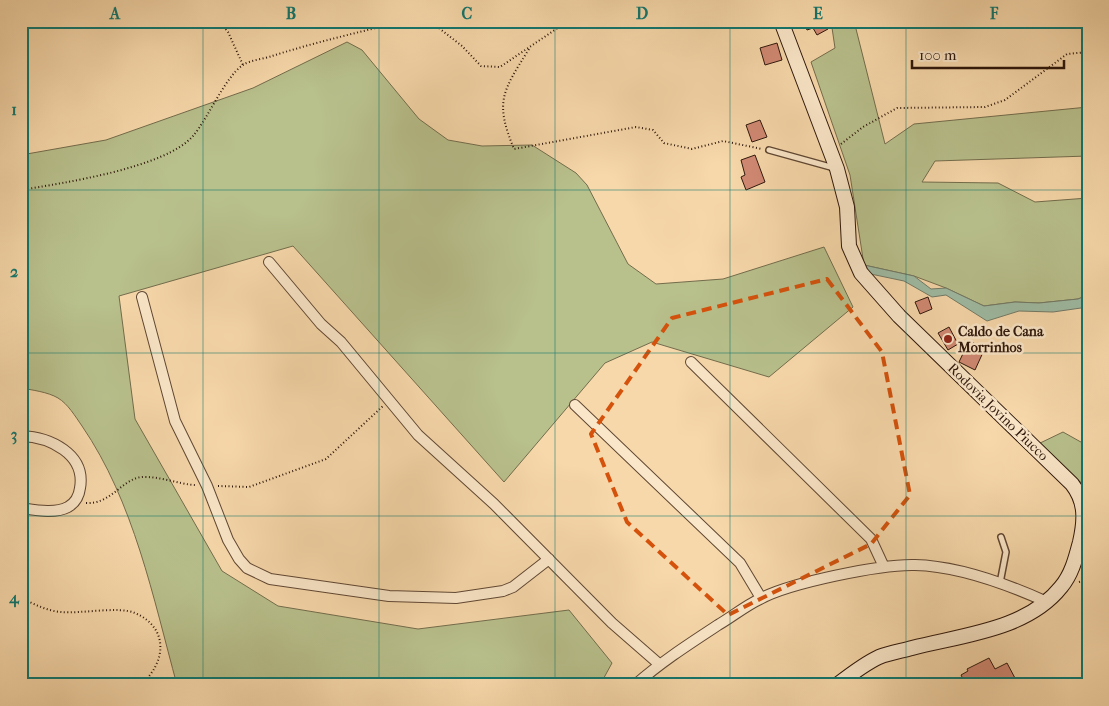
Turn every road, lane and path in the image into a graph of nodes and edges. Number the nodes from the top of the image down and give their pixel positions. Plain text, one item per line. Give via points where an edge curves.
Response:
1 (219, 21) edge
2 (404, 21) edge
3 (409, 21) edge
4 (568, 21) edge
5 (781, 21) edge
6 (529, 49) junction
7 (1088, 52) edge
8 (243, 65) junction
9 (769, 150) joint
10 (831, 151) junction
11 (838, 169) junction
12 (21, 190) edge
13 (270, 262) dead end
14 (142, 297) dead end
15 (691, 362) dead end
16 (390, 400) junction
17 (574, 405) dead end
18 (21, 436) edge
19 (207, 486) junction
20 (74, 502) junction
21 (21, 508) edge
22 (1001, 538) dead end
23 (549, 559) junction
24 (884, 567) junction
25 (1000, 584) junction
26 (21, 598) edge
27 (761, 598) junction
28 (1047, 602) junction
29 (659, 664) junction
30 (140, 685) edge
31 (635, 685) edge
32 (837, 685) edge

1 - 8 path via 228,32
2 - 8 path
3 - 6 path via 435,24 481,66 500,67
4 - 6 path
5 - 10 main road, Rodovia Jovino Piucco
6 - 9 path via 507,84 502,110 514,149 636,127 653,130 664,143 692,149 723,141
7 - 10 path via 1067,54 1005,100 985,107 897,108 863,127
8 - 12 path via 224,87 210,114 191,138 161,157 93,176
9 - 11 lane
10 - 11 main road, Rodovia Jovino Piucco
11 - 28 main road, Rodovia Jovino Piucco via 847,207 849,246 861,272 899,316 1077,491 1082,500 1084,518 1074,564 1062,587
13 - 16 street
14 - 19 street via 175,420
15 - 24 street via 871,539
16 - 19 path via 326,459 249,487
16 - 23 street via 418,434
17 - 27 street via 740,563
18 - 20 street via 51,441 75,460 82,480
19 - 20 path via 160,478 134,478 94,503
19 - 23 street via 239,559 247,568 270,579 389,596 468,597 513,587
20 - 21 street via 56,510
22 - 25 lane via 1006,552
23 - 29 street via 612,623
24 - 25 street via 946,568
24 - 27 street via 792,587
25 - 28 street
26 - 30 path via 61,612 134,613 147,622 160,641 161,652 153,673
27 - 29 street
28 - 32 main road, Rodovia Jovino Piucco via 1006,624 879,657
29 - 31 street

